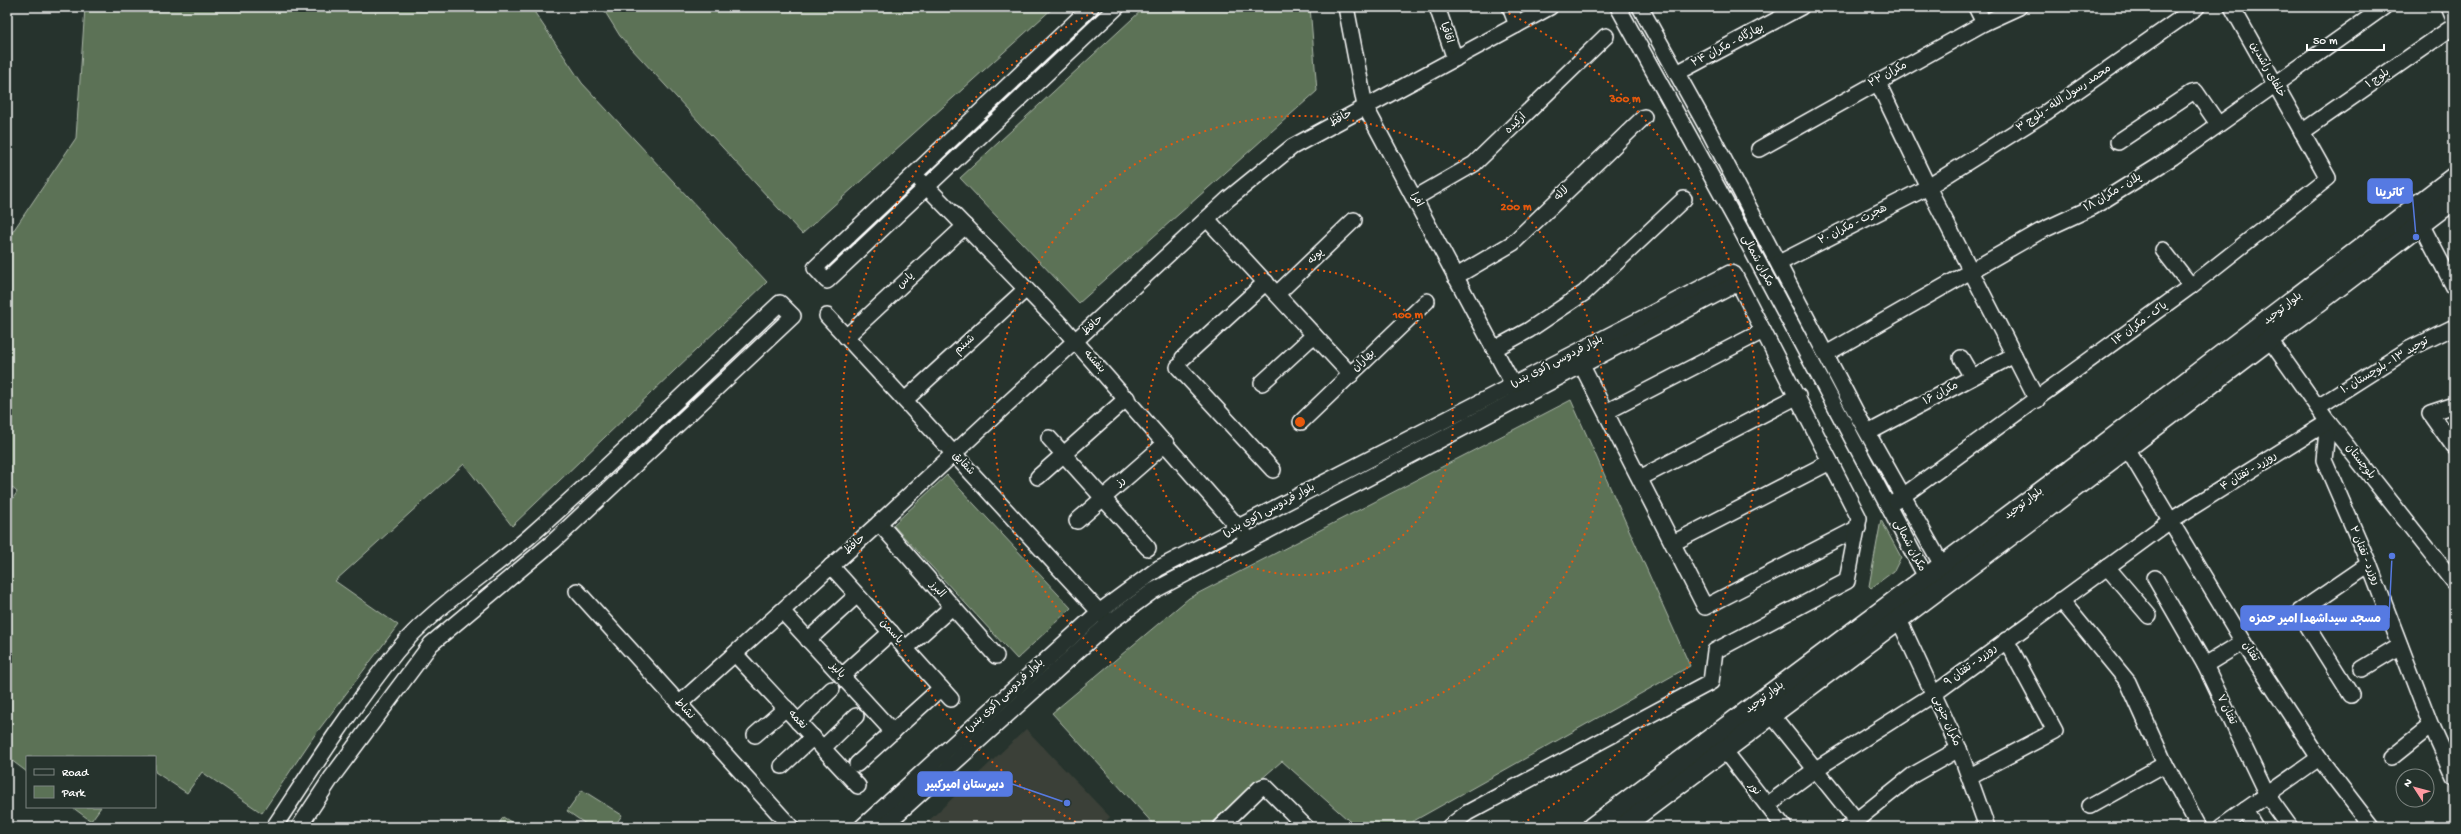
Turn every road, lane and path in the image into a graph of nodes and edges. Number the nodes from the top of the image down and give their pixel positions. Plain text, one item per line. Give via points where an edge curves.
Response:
1 (1091, 7) edge
2 (1117, 7) edge
3 (1346, 7) edge
4 (1437, 7) edge
5 (1510, 7) edge
6 (1550, 7) edge
7 (1618, 7) edge
8 (1640, 7) edge
9 (1801, 7) edge
10 (1976, 7) edge
11 (2019, 7) edge
12 (2197, 7) edge
13 (2232, 7) edge
14 (2384, 7) edge
15 (2449, 7) edge
16 (2454, 20) edge
17 (1984, 23) junction
18 (1517, 25) junction
19 (2454, 26) edge
20 (1606, 36) dead end
21 (1455, 59) junction
22 (1677, 73) junction
23 (1877, 81) junction
24 (2274, 83) junction
25 (1366, 106) junction
26 (1644, 117) dead end
27 (2218, 124) junction
28 (2302, 132) junction
29 (2118, 142) dead end
30 (1759, 149) dead end
31 (914, 173) junction
32 (2454, 177) edge
33 (928, 187) junction
34 (1928, 187) junction
35 (1415, 198) junction
36 (1684, 199) dead end
37 (2454, 199) edge
38 (1207, 218) junction
39 (1354, 220) dead end
40 (2421, 224) junction
41 (965, 226) junction
42 (2163, 250) dead end
43 (1779, 264) junction
44 (1970, 271) junction
45 (1455, 277) junction
46 (1734, 278) junction
47 (1266, 282) junction
48 (2191, 286) junction
49 (2454, 287) edge
50 (1026, 289) junction
51 (1277, 294) junction
52 (1427, 301) dead end
53 (826, 316) dead end
54 (2454, 327) edge
55 (1763, 331) junction
56 (2265, 333) junction
57 (1314, 335) junction
58 (846, 337) junction
59 (1076, 342) junction
60 (1496, 348) junction
61 (1826, 354) junction
62 (2014, 355) junction
63 (1961, 358) dead end
64 (1582, 366) junction
65 (1351, 374) junction
66 (1972, 378) junction
67 (1262, 383) dead end
68 (1513, 384) junction
69 (1798, 396) junction
70 (1127, 398) junction
71 (1520, 398) junction
72 (904, 400) junction
73 (2037, 400) junction
74 (2454, 405) edge
75 (2318, 407) junction
76 (664, 412) junction
77 (1606, 412) junction
78 (1301, 422) dead end
79 (2328, 422) junction
80 (675, 426) junction
81 (1868, 433) junction
82 (1049, 438) dead end
83 (1166, 443) junction
84 (2454, 447) edge
85 (2127, 448) junction
86 (954, 454) junction
87 (1064, 454) junction
88 (1830, 462) junction
89 (1273, 470) dead end
90 (1038, 476) dead end
91 (1640, 478) junction
92 (1905, 496) junction
93 (1103, 498) junction
94 (1888, 505) junction
95 (1077, 521) dead end
96 (2170, 521) junction
97 (879, 523) junction
98 (1239, 527) junction
99 (1858, 528) junction
100 (1249, 540) junction
101 (1673, 543) junction
102 (1148, 548) dead end
103 (2369, 564) junction
104 (1942, 565) junction
105 (831, 566) junction
106 (2107, 567) junction
107 (1926, 577) junction
108 (2155, 578) dead end
109 (2454, 582) edge
110 (1942, 586) junction
111 (577, 591) dead end
112 (858, 595) junction
113 (2061, 600) junction
114 (952, 607) junction
115 (1895, 610) junction
116 (782, 611) junction
117 (1099, 612) junction
118 (2149, 616) dead end
119 (1109, 623) junction
120 (891, 632) junction
121 (808, 640) junction
122 (2006, 640) junction
123 (2243, 642) junction
124 (2400, 646) junction
125 (905, 648) junction
126 (397, 652) junction
127 (735, 654) junction
128 (996, 656) dead end
129 (414, 665) junction
130 (2205, 665) junction
131 (2362, 669) dead end
132 (842, 676) junction
133 (832, 689) dead end
134 (1934, 694) junction
135 (2351, 695) dead end
136 (679, 704) junction
137 (786, 708) junction
138 (1771, 714) junction
139 (856, 716) dead end
140 (798, 722) junction
141 (2431, 726) junction
142 (893, 732) junction
143 (755, 735) dead end
144 (818, 743) junction
145 (963, 745) junction
146 (1959, 749) junction
147 (1724, 750) junction
148 (2319, 758) junction
149 (2391, 758) dead end
150 (857, 764) dead end
151 (2165, 764) junction
152 (782, 766) dead end
153 (1816, 769) junction
154 (1970, 776) junction
155 (2454, 776) edge
156 (858, 786) dead end
157 (2267, 795) junction
158 (1766, 805) junction
159 (2090, 806) dead end
160 (2245, 810) junction
161 (1852, 824) edge
162 (274, 827) edge
163 (299, 827) edge
164 (791, 827) edge
165 (862, 827) edge
166 (883, 827) edge
167 (1220, 827) edge
168 (1306, 827) edge
169 (1449, 827) edge
170 (1592, 827) edge
171 (1622, 827) edge
172 (1784, 827) edge
173 (1987, 827) edge
174 (2199, 827) edge
175 (2221, 827) edge
176 (2255, 827) edge
177 (2290, 827) edge
178 (2372, 827) edge

1 - 31 street
2 - 33 street
3 - 25 street, افرا
4 - 21 street, اقاقیا
5 - 18 street
6 - 18 street, حافظ
7 - 94 street, مکران شمالی
8 - 22 street, مکران شمالی
9 - 22 street, بهارگاه - مکران ۲۴
10 - 17 street
11 - 17 street, مکران ۲۲
12 - 34 street, محمد رسول الله - بلوچ ۳ via 2045,113
13 - 24 street, خلفای راشدین
14 - 24 street, پلان - مکران ۱۸
15 - 16 street
17 - 23 street, مکران ۲۲
18 - 21 street, حافظ
19 - 28 street, بلوچ ۱
20 - 35 street, ارکیده via 1474,164
21 - 25 street, حافظ
22 - 43 street, مکران شمالی
23 - 30 street, مکران ۲۲
23 - 34 street
24 - 27 street, پلان - مکران ۱۸
24 - 28 street, خلفای راشدین
25 - 35 street, افرا
25 - 38 street, حافظ via 1292,147
26 - 45 street, لاله via 1513,243
27 - 29 street via 2196,92
27 - 44 street, پلان - مکران ۱۸ via 2173,157 2093,207 2038,232
28 - 48 street, پاک - مکران ۱۴ via 2328,178
31 - 33 street, بنفشه
31 - 33 street via 815,268 827,281
32 - 56 main road, بلوار توحید
33 - 41 street, بنفشه
34 - 43 street, هجرت - مکران ۲۰
34 - 44 street
35 - 45 street, افرا
36 - 60 street via 1584,293 1529,330
37 - 40 main road, بلوار توحید
38 - 47 street
38 - 59 street, حافظ
39 - 51 street, پونه
40 - 49 street
40 - 56 main road, بلوار توحید
41 - 50 street, بنفشه
41 - 58 street, یاس
42 - 48 street
43 - 61 street, مکران شمالی
44 - 61 street, پلان - مکران ۱۸
44 - 62 street
45 - 60 street, افرا
46 - 55 street
46 - 64 street, بلوار فردوسی (کوی بندر)
46 - 68 street, بلوار فردوسی (کوی بندر)
47 - 51 street
47 - 89 street via 1181,362
48 - 73 street, پاک - مکران ۱۴
50 - 59 street, بنفشه
50 - 72 street, شبنم
51 - 57 street
52 - 65 street, بهاران
53 - 58 street, شقایق
54 - 75 street, توحید ۱۳ - بلوچستان ۱۰ via 2409,349
55 - 69 street
55 - 77 street
56 - 75 street, بلوچستان
56 - 85 main road, بلوار توحید
56 - 104 main road, بلوار توحید
57 - 65 street
57 - 67 street
58 - 72 street, شقایق
59 - 70 street, بنفشه
59 - 86 street, حافظ
60 - 68 street, افرا
61 - 81 street, مکران شمالی
62 - 66 street, مکران ۱۶
62 - 73 street
63 - 66 street
64 - 71 street, بلوار فردوسی (کوی بندر)
64 - 77 street
65 - 78 street, بهاران
66 - 81 street, مکران ۱۶
68 - 71 street, افرا
68 - 98 street, بلوار فردوسی (کوی بندر)
69 - 88 street
69 - 91 street
70 - 83 street, بنفشه
70 - 87 street
71 - 100 street, بلوار فردوسی (کوی بندر)
72 - 86 street, شقایق
73 - 92 street, پاک - مکران ۱۴
74 - 84 street via 2430,413
75 - 79 street, بلوچستان
76 - 80 street
76 - 80 street via 780,303 792,316
76 - 126 street via 500,562 429,619
77 - 91 street
79 - 96 street, روزرد - تفتان ۴
79 - 103 street, روزرد - تفتان ۲ via 2324,460
79 - 109 street, بلوچستان
80 - 129 street via 554,542 445,631
81 - 92 street, مکران شمالی
82 - 87 street
83 - 93 street, رز
83 - 98 street, بنفشه
85 - 96 street, تفتان
85 - 110 main road, بلوار توحید
86 - 97 street, حافظ
86 - 117 street, شقایق
87 - 90 street
87 - 93 street
88 - 99 street via 1860,518
88 - 101 street
91 - 101 street
92 - 94 street, پاک - مکران ۱۴
92 - 104 street, مکران شمالی
93 - 95 street, رز
93 - 102 street
94 - 107 street, مکران شمالی
96 - 106 street, روزرد - تفتان ۹
96 - 123 street, تفتان
97 - 105 street, حافظ
97 - 114 street, البرز
98 - 100 street, بنفشه
98 - 117 street, بلوار فردوسی (کوی بندر) via 1159,568
99 - 101 street via 1705,606
99 - 169 street via 1847,581 1715,651 1711,682 1467,813
100 - 119 street, بلوار فردوسی (کوی بندر) via 1153,591
103 - 124 street, روزرد - تفتان ۲
103 - 135 street via 2299,612
104 - 107 main road, بلوار توحید
104 - 110 street, مکران شمالی
105 - 112 street, یاسمن
105 - 116 street, حافظ
106 - 113 street, روزرد - تفتان ۹
106 - 118 street
107 - 110 street, مکران شمالی
107 - 115 main road, بلوار توحید
108 - 130 street, تفتان ۷
110 - 115 main road, بلوار توحید
111 - 136 street, نشاط
112 - 120 street, یاسمن
112 - 121 street
113 - 122 street, روزرد - تفتان ۹
113 - 151 street via 2128,682
114 - 125 street
114 - 128 street, البرز
115 - 134 street, مکران جنوبی
115 - 138 main road, بلوار توحید
115 - 170 main road, بلوار توحید
116 - 121 street, پالیز
116 - 127 street, حافظ
117 - 119 street, شقایق
117 - 145 street, بلوار فردوسی (کوی بندر)
119 - 145 street, بلوار فردوسی (کوی بندر)
120 - 125 street, یاسمن
120 - 132 street
121 - 132 street, پالیز
122 - 134 street, روزرد - تفتان ۹
122 - 154 street via 2055,732
123 - 130 street
123 - 148 street, تفتان
124 - 131 street
124 - 141 street, روزرد - تفتان ۲
125 - 142 street, یاسمن via 946,693
126 - 129 street
126 - 162 street
127 - 136 street, حافظ
127 - 137 street, نغمه
129 - 163 street via 332,777
130 - 157 street, تفتان ۷
132 - 142 street, پالیز
133 - 140 street
134 - 146 street, مکران جنوبی
134 - 153 street, روزرد - تفتان ۹
136 - 164 street, نشاط
137 - 140 street, نغمه
137 - 143 street
138 - 147 main road, بلوار توحید
138 - 153 street
139 - 144 street
140 - 144 street, نغمه
141 - 149 street
141 - 155 street, روزرد - تفتان ۲
142 - 150 street
144 - 152 street
144 - 156 street, نغمه
145 - 165 street, بلوار فردوسی (کوی بندر)
145 - 166 street, بلوار فردوسی (کوی بندر)
146 - 154 street, مکران جنوبی
146 - 161 street via 1913,775
147 - 158 street, نور
147 - 171 main road, بلوار توحید
148 - 157 street
148 - 178 street, تفتان
151 - 159 street
151 - 174 street
153 - 158 street, روزرد - تفتان ۹
153 - 161 street
154 - 173 street, مکران جنوبی
157 - 160 street
157 - 177 street, تفتان ۷
158 - 172 street, نور
160 - 175 street
160 - 176 street
167 - 168 street via 1265,786

